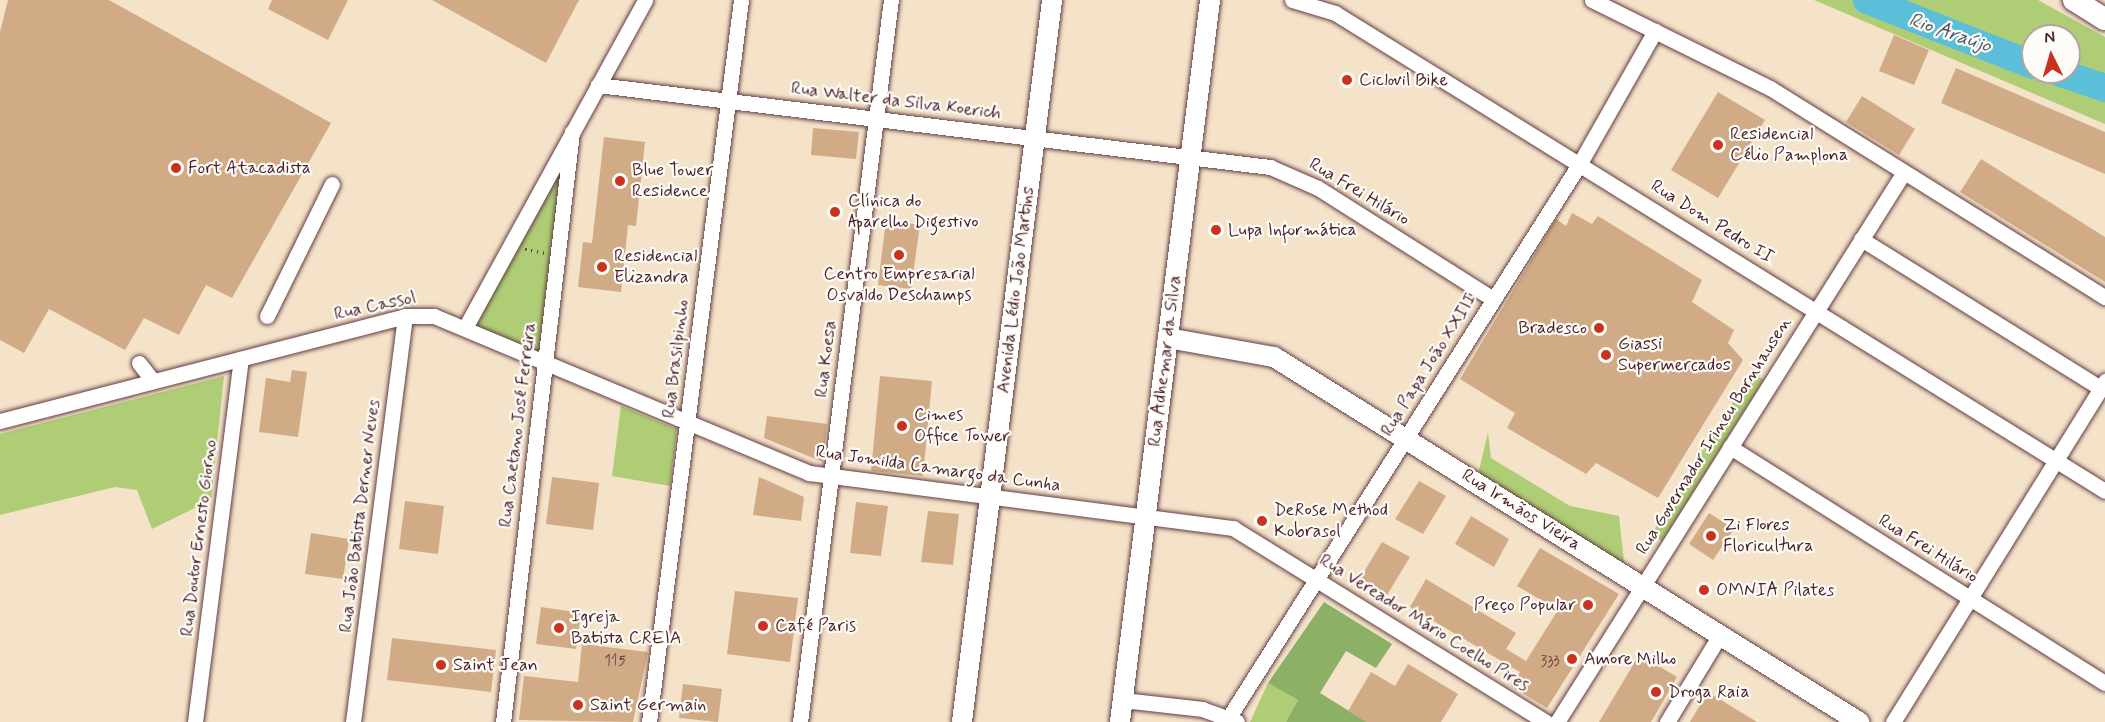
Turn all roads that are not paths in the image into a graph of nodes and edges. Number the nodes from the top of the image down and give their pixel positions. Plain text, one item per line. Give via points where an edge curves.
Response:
1 (645, 0) edge
2 (741, 0) edge
3 (891, 0) edge
4 (1052, 0) edge
5 (1210, 0) edge
6 (1292, 0) edge
7 (1592, 0) edge
8 (2075, 0) edge
9 (2105, 12) edge
10 (2105, 20) edge
11 (1655, 31) junction
12 (598, 85) junction
13 (728, 101) junction
14 (876, 119) junction
15 (572, 132) junction
16 (1035, 138) junction
17 (1190, 156) junction
18 (1580, 163) junction
19 (1904, 172) junction
20 (332, 184) dead end
21 (1861, 239) junction
22 (2105, 297) edge
23 (1493, 299) junction
24 (1816, 311) junction
25 (405, 315) junction
26 (267, 316) dead end
27 (466, 326) junction
28 (1168, 338) junction
29 (241, 359) junction
30 (139, 363) dead end
31 (546, 363) junction
32 (153, 381) junction
33 (2103, 385) edge
34 (0, 421) edge
35 (687, 421) junction
36 (1406, 438) junction
37 (1730, 447) junction
38 (2056, 460) junction
39 (831, 477) junction
40 (2105, 491) edge
41 (990, 496) junction
42 (1145, 516) junction
43 (1317, 579) junction
44 (1642, 586) junction
45 (1970, 598) junction
46 (1720, 635) junction
47 (2105, 683) edge
48 (1123, 700) junction
49 (1233, 720) edge
50 (195, 722) edge
51 (353, 722) edge
52 (502, 722) edge
53 (649, 722) edge
54 (800, 722) edge
55 (962, 722) edge
56 (1120, 722) edge
57 (1546, 722) edge
58 (1557, 722) edge
59 (1667, 722) edge
60 (1859, 722) edge
61 (1893, 722) edge

1 - 12 street
2 - 13 street, Rua Brasilpinho
3 - 14 street, Rua Koesa
4 - 16 main road, Avenida Lédio João Martins
5 - 17 main road, Rua Adhemar da Silva
6 - 18 street, Rua Dom Pedro II via 1335,13
7 - 11 street
8 - 9 highway
8 - 10 highway
11 - 18 street, Rua Papa João XXIII
11 - 19 street via 1770,88
12 - 13 street, Rua Walter da Silva Koerich
12 - 15 street
13 - 14 street, Rua Walter da Silva Koerich
13 - 35 street, Rua Brasilpinho
14 - 16 street, Rua Walter da Silva Koerich
14 - 39 street, Rua Koesa
15 - 27 street
15 - 31 street, Rua Caetano José Ferreira
16 - 17 street, Rua Walter da Silva Koerich
16 - 41 main road, Avenida Lédio João Martins
17 - 23 street, Rua Frei Hilário via 1270,167 1300,178
17 - 28 main road, Rua Adhemar da Silva
18 - 23 street, Rua Papa João XXIII
18 - 24 street, Rua Dom Pedro II
19 - 21 street, Rua Governador Irineu Bornhausen
19 - 22 street
20 - 26 street
21 - 24 street, Rua Governador Irineu Bornhausen
21 - 33 street
23 - 36 street, Rua Papa João XXIII
24 - 37 street, Rua Governador Irineu Bornhausen
24 - 38 street, Rua Dom Pedro II
25 - 27 street, Rua Cassol via 434,316
25 - 29 street, Rua Cassol
25 - 51 street, Rua João Batista Derner Neves
27 - 31 street, Rua Jomilda Camargo da Cunha
28 - 36 main road, Rua Irmãos Vieira via 1274,357
28 - 42 main road, Rua Adhemar da Silva
29 - 32 street, Rua Cassol
29 - 50 street, Rua Doutor Ernesto Giorno
30 - 32 street
31 - 35 street, Rua Jomilda Camargo da Cunha
31 - 52 street, Rua Caetano José Ferreira
32 - 34 street, Rua Cassol
33 - 38 street
35 - 39 street, Rua Jomilda Camargo da Cunha
35 - 53 street, Rua Brasilpinho
36 - 43 street, Rua Papa João XXIII
36 - 44 main road, Rua Irmãos Vieira
37 - 44 street, Rua Governador Irineu Bornhausen
37 - 45 street, Rua Frei Hilário
38 - 40 street, Rua Dom Pedro II
38 - 45 street
39 - 41 street, Rua Jomilda Camargo da Cunha
39 - 54 street, Rua Koesa
41 - 42 street, Rua Jomilda Camargo da Cunha
41 - 55 main road, Avenida Lédio João Martins
42 - 43 street, Rua Vereador Mário Coelho Pires via 1233,528
42 - 48 main road, Rua Adhemar da Silva
43 - 49 street, Rua Papa João XXIII
43 - 57 street, Rua Vereador Mário Coelho Pires
44 - 46 main road, Rua Irmãos Vieira
44 - 58 street, Rua Governador Irineu Bornhausen
45 - 47 street, Rua Frei Hilário
45 - 61 street
46 - 59 street
46 - 60 main road, Rua Irmãos Vieira
48 - 49 street
48 - 56 main road, Rua Adhemar da Silva

